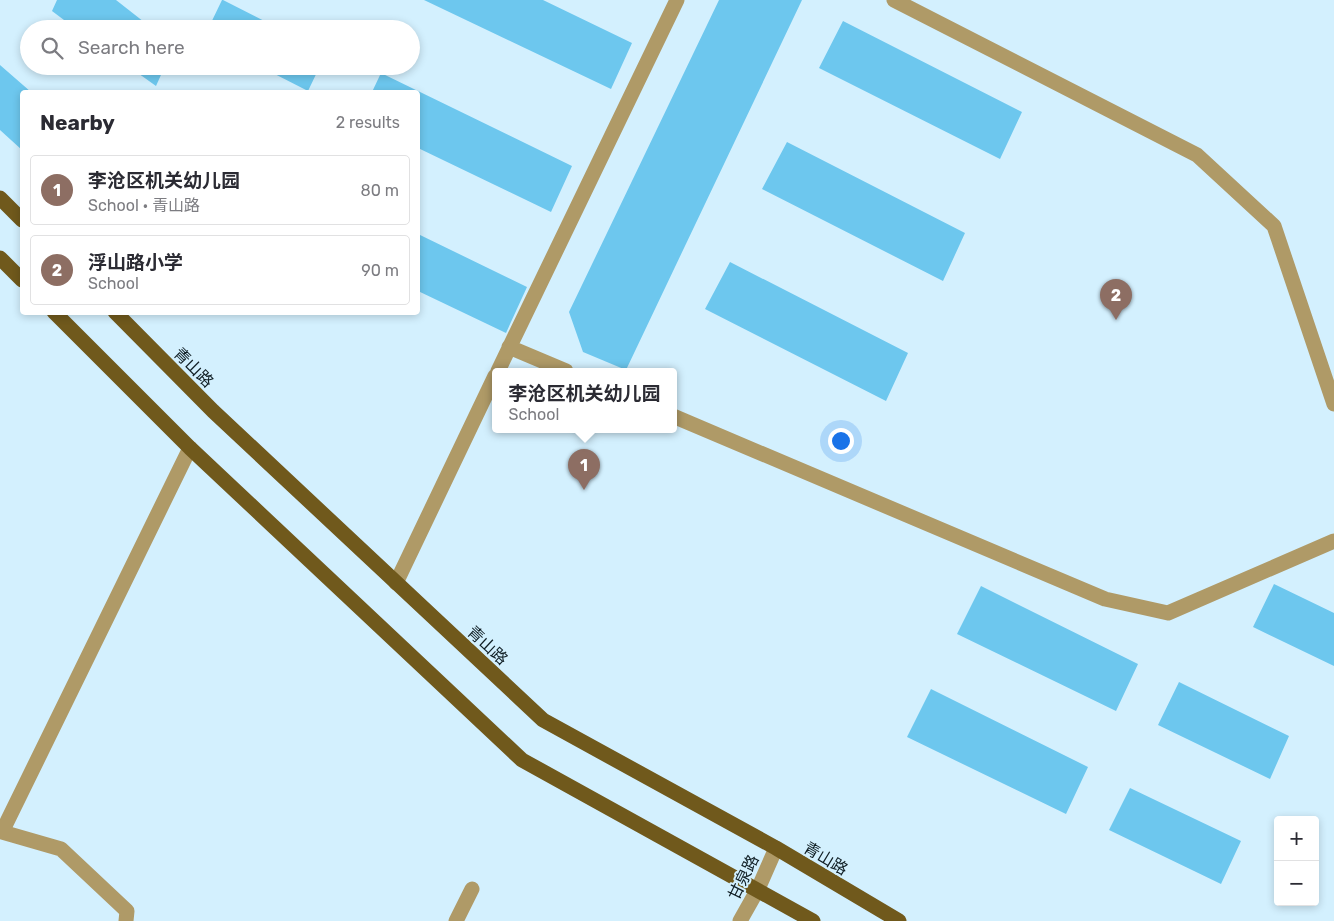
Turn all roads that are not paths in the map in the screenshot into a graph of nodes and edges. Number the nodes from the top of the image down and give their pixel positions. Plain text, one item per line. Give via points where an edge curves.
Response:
1 (677, 0) edge
2 (894, 0) edge
3 (0, 198) edge
4 (20, 218) edge
5 (0, 258) edge
6 (20, 278) edge
7 (57, 315) edge
8 (118, 315) edge
9 (509, 347) junction
10 (499, 368) edge
11 (559, 368) edge
12 (492, 382) edge
13 (1334, 404) edge
14 (677, 418) edge
15 (190, 448) junction
16 (1334, 541) edge
17 (396, 583) junction
18 (776, 848) junction
19 (472, 889) dead end
20 (758, 890) junction
21 (126, 921) edge
22 (456, 921) edge
23 (740, 921) edge
24 (813, 921) edge
25 (899, 921) edge

1 - 9 street
2 - 13 street via 1198,155 1274,226
3 - 4 main road
5 - 6 main road
7 - 15 main road
8 - 17 main road, 青山路 via 213,411
9 - 10 street
9 - 11 street
12 - 17 street
14 - 16 street via 1105,599 1168,613
15 - 20 main road via 522,760
15 - 21 street via 2,832 61,849 127,911
17 - 18 main road, 青山路 via 543,720
18 - 20 street, 甘泉路
18 - 25 main road, 青山路
19 - 22 street
20 - 23 street, 甘泉路
20 - 24 main road

